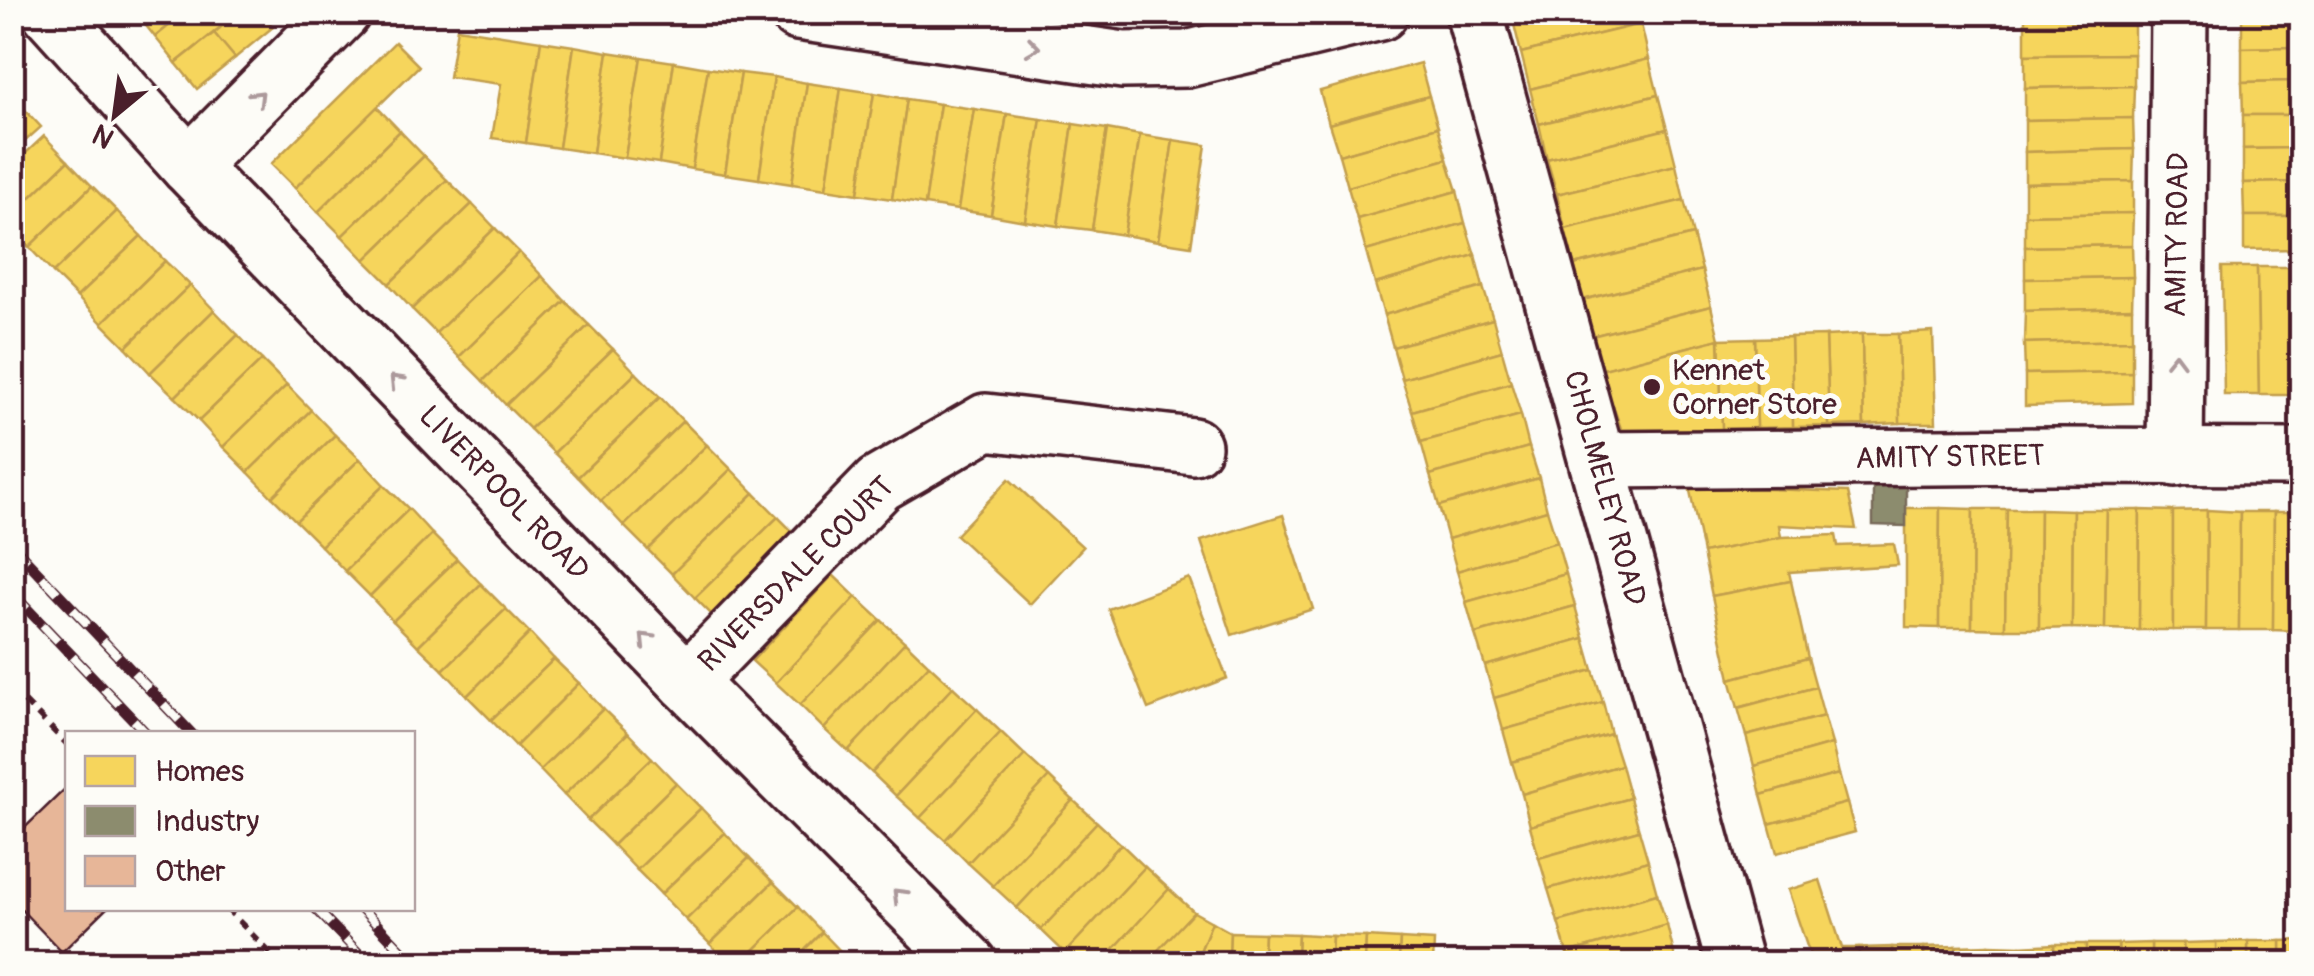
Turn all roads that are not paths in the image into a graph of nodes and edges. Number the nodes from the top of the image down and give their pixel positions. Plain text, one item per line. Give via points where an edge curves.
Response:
1 (50, 12) edge
2 (342, 12) edge
3 (798, 12) edge
4 (1380, 12) edge
5 (1474, 12) edge
6 (2178, 12) edge
7 (189, 166) junction
8 (1193, 446) dead end
9 (2302, 457) edge
10 (2174, 458) junction
11 (1598, 460) junction
12 (687, 682) junction
13 (969, 964) edge
14 (1735, 964) edge

1 - 7 street, LIVERPOOL ROAD
7 -> 2 street
3 -> 4 street via 1123,60 1187,59
5 - 11 street, CHOLMELEY ROAD
10 -> 6 street, AMITY ROAD
12 -> 7 street, LIVERPOOL ROAD
8 - 12 street, RIVERSDALE COURT via 986,422 878,484
9 - 10 street, AMITY STREET
10 - 11 street, AMITY STREET
11 - 14 street, CHOLMELEY ROAD
13 -> 12 street, LIVERPOOL ROAD

